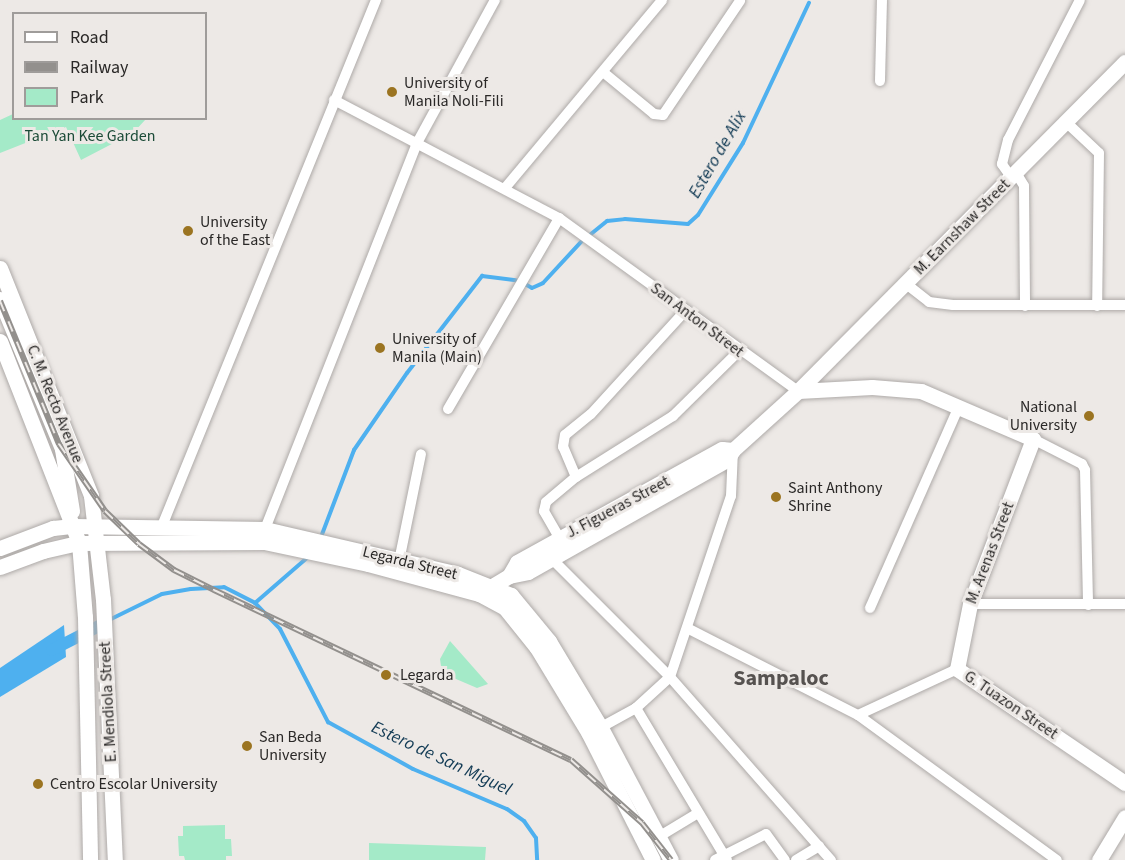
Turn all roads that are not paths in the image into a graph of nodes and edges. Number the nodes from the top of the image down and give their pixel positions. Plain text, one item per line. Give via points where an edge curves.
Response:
1 (376, 0) edge
2 (495, 0) edge
3 (662, 0) edge
4 (882, 0) edge
5 (1080, 0) edge
6 (740, 1) edge
7 (1125, 62) edge
8 (603, 72) junction
9 (880, 81) dead end
10 (334, 100) junction
11 (1066, 122) junction
12 (417, 142) junction
13 (1013, 175) junction
14 (505, 188) junction
15 (560, 218) junction
16 (0, 268) edge
17 (905, 284) junction
18 (0, 300) edge
19 (1125, 305) edge
20 (1025, 306) junction
21 (1097, 306) junction
22 (685, 311) junction
23 (0, 341) edge
24 (739, 351) junction
25 (798, 391) junction
26 (958, 406) junction
27 (448, 409) dead end
28 (1033, 439) junction
29 (733, 450) junction
30 (421, 454) dead end
31 (576, 477) junction
32 (609, 520) junction
33 (73, 526) junction
34 (162, 526) junction
35 (96, 527) junction
36 (265, 529) junction
37 (560, 539) junction
38 (79, 543) junction
39 (98, 543) junction
40 (0, 548) edge
41 (552, 559) junction
42 (398, 566) junction
43 (0, 567) edge
44 (509, 576) junction
45 (485, 590) junction
46 (970, 604) junction
47 (1125, 604) edge
48 (1088, 605) junction
49 (870, 608) dead end
50 (687, 628) junction
51 (957, 669) junction
52 (670, 677) junction
53 (636, 708) junction
54 (858, 715) junction
55 (595, 731) junction
56 (1125, 783) edge
57 (698, 813) junction
58 (1125, 817) edge
59 (660, 836) junction
60 (819, 846) junction
61 (722, 858) edge
62 (90, 860) edge
63 (115, 860) edge
64 (653, 860) edge
65 (671, 860) edge
66 (785, 860) edge
67 (796, 860) edge
68 (831, 860) edge
69 (1057, 860) edge
70 (1099, 860) edge

1 - 10 street
2 - 12 street
3 - 8 street
4 - 9 street
5 - 13 street via 1008,140 1002,164
6 - 8 street via 663,115 654,114
7 - 11 street, M. Earnshaw Street
8 - 14 street
10 - 12 street, San Anton Street
10 - 34 street
11 - 13 street, M. Earnshaw Street
11 - 21 street via 1099,153
12 - 14 street, San Anton Street
12 - 36 street
13 - 17 street, M. Earnshaw Street
13 - 20 street via 1024,186
14 - 15 street, San Anton Street
15 - 22 street, San Anton Street
15 - 27 street
16 - 35 street, C. M. Recto Avenue via 91,496
17 - 20 street via 929,302
17 - 25 street, M. Earnshaw Street
18 - 33 street, C. M. Recto Avenue via 62,449
19 - 21 street
20 - 21 street
22 - 24 street, San Anton Street
22 - 31 street via 591,414 565,435 563,447
23 - 33 street, C. M. Recto Avenue
24 - 25 street, San Anton Street
24 - 31 street via 673,416
25 - 26 street via 872,387 921,391
25 - 29 street, J. Figueras Street
26 - 28 street
26 - 49 street
28 - 46 street, M. Arenas Street
28 - 48 street via 1084,466
29 - 32 street, J. Figueras Street via 727,460 701,476
29 - 50 street via 731,496
30 - 42 street
31 - 37 street via 543,506
32 - 37 street, J. Figueras Street
32 - 41 street, J. Figueras Street
33 - 35 street, Legarda Street
33 - 38 street, C. M. Recto Avenue
33 - 40 street, Legarda Street via 53,528
34 - 35 street, Legarda Street
34 - 36 street, Legarda Street
35 - 39 street, C. M. Recto Avenue
36 - 42 street, Legarda Street
37 - 44 street, J. Figueras Street via 517,562
38 - 39 street, Legarda Street
38 - 43 street, Legarda Street
38 - 62 street, E. Mendiola Street via 85,617
39 - 42 street, Legarda Street via 264,542
39 - 63 street, E. Mendiola Street
41 - 44 street, J. Figueras Street via 528,572
41 - 52 street
42 - 45 street, Legarda Street
44 - 45 street, J. Figueras Street
45 - 55 street, Legarda Street via 516,598 530,614
46 - 48 street
46 - 51 street, M. Arenas Street
47 - 48 street
50 - 52 street
50 - 54 street
51 - 54 street, G. Tuazon Street
51 - 56 street, G. Tuazon Street
52 - 53 street
52 - 60 street
53 - 55 street
53 - 57 street
54 - 69 street
55 - 59 street, Legarda Street
55 - 64 street, Legarda Street
57 - 59 street
57 - 61 street
58 - 70 street
59 - 65 street, Legarda Street
60 - 67 street
60 - 68 street
61 - 66 street via 766,834

